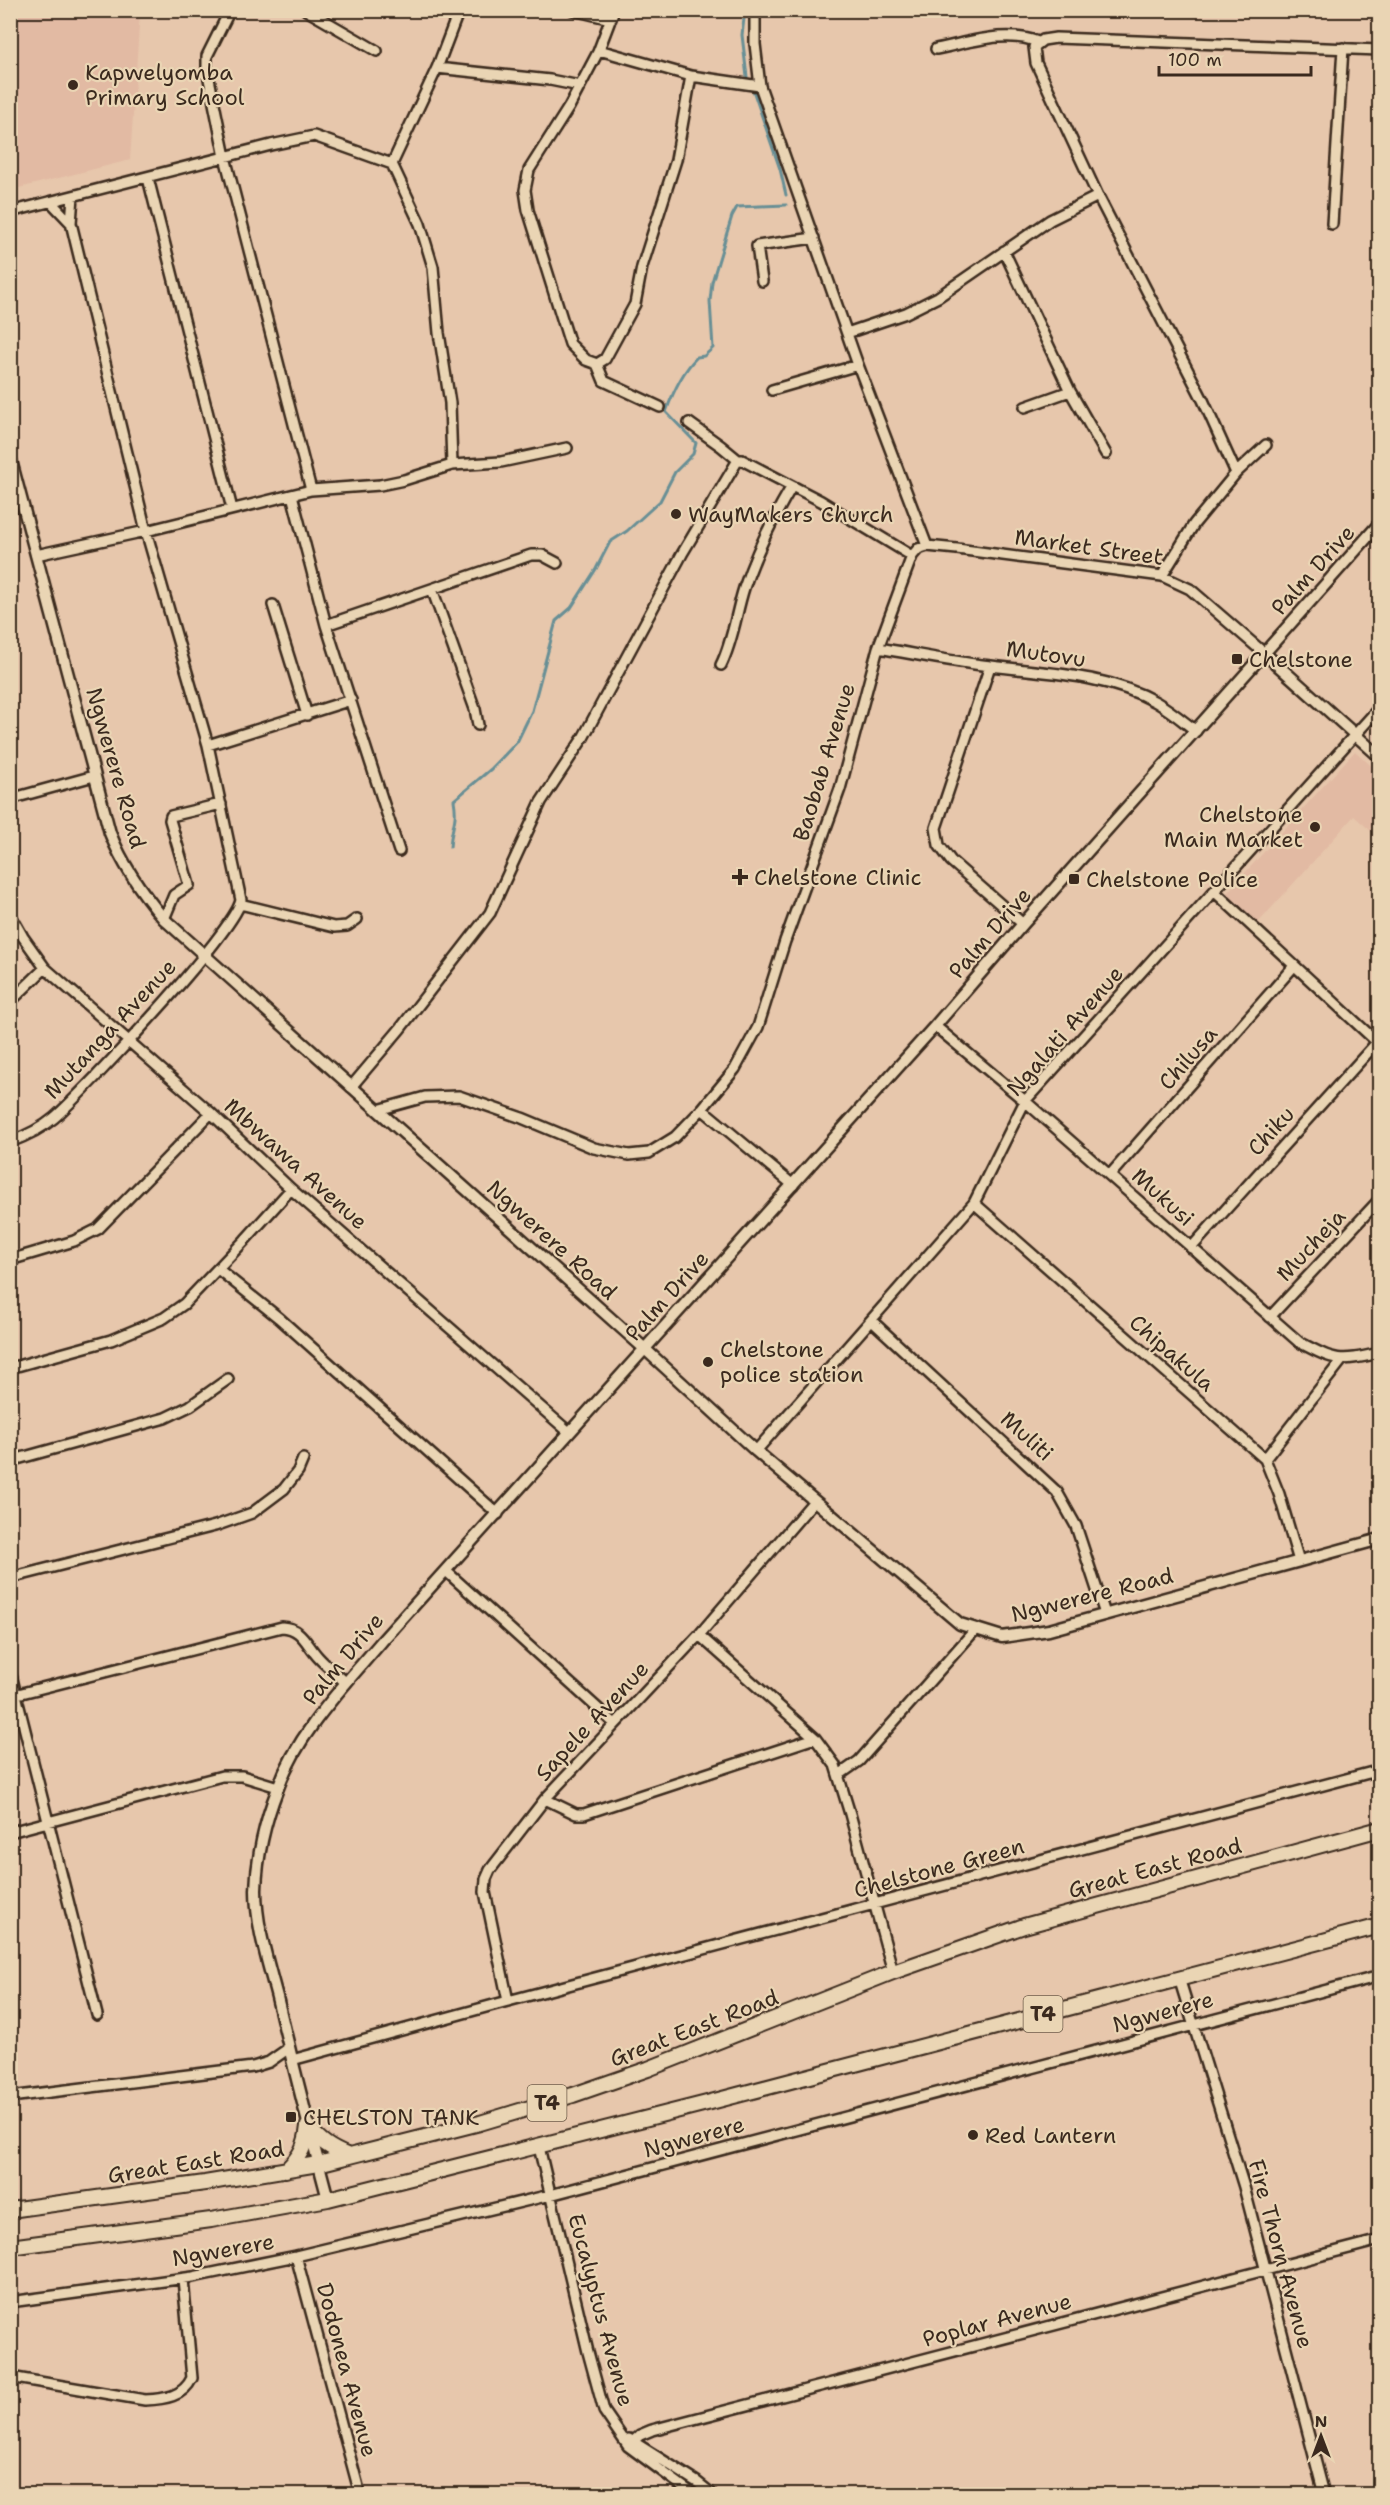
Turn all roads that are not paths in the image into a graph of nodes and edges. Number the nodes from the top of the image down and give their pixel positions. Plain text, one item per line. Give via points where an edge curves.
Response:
1 (230, 10) edge
2 (306, 10) edge
3 (459, 10) edge
4 (573, 10) edge
5 (755, 10) edge
6 (612, 15) edge
7 (1038, 42) junction
8 (1343, 48) junction
9 (936, 49) dead end
10 (599, 50) junction
11 (1380, 50) edge
12 (377, 51) dead end
13 (437, 68) junction
14 (691, 76) junction
15 (580, 86) junction
16 (760, 86) junction
17 (225, 157) junction
18 (392, 164) junction
19 (148, 178) junction
20 (73, 196) junction
21 (1098, 196) junction
22 (51, 202) junction
23 (10, 212) edge
24 (71, 223) junction
25 (1332, 224) dead end
26 (814, 238) junction
27 (1004, 251) junction
28 (762, 281) dead end
29 (847, 333) junction
30 (597, 364) junction
31 (858, 365) junction
32 (772, 390) dead end
33 (1070, 391) junction
34 (660, 407) dead end
35 (1025, 407) dead end
36 (689, 423) dead end
37 (1266, 445) dead end
38 (567, 448) dead end
39 (1106, 454) dead end
40 (10, 457) edge
41 (738, 460) junction
42 (452, 465) junction
43 (1236, 473) junction
44 (792, 486) junction
45 (311, 490) junction
46 (292, 495) junction
47 (232, 509) junction
48 (1380, 523) edge
49 (146, 531) junction
50 (927, 546) junction
51 (36, 555) junction
52 (912, 555) junction
53 (557, 563) dead end
54 (1162, 576) junction
55 (432, 589) junction
56 (273, 605) dead end
57 (326, 625) junction
58 (878, 648) junction
59 (1264, 653) junction
60 (721, 665) dead end
61 (990, 666) junction
62 (351, 700) junction
63 (1380, 707) edge
64 (307, 715) junction
65 (478, 725) dead end
66 (1196, 731) junction
67 (1355, 735) junction
68 (208, 745) junction
69 (1380, 757) edge
70 (94, 776) junction
71 (10, 799) edge
72 (221, 804) junction
73 (399, 851) dead end
74 (1215, 892) junction
75 (240, 904) junction
76 (10, 914) edge
77 (164, 919) junction
78 (357, 919) dead end
79 (1023, 924) junction
80 (203, 956) junction
81 (1294, 966) junction
82 (45, 968) junction
83 (10, 1002) edge
84 (935, 1026) junction
85 (129, 1040) junction
86 (1378, 1041) edge
87 (351, 1087) junction
88 (1025, 1101) junction
89 (702, 1109) junction
90 (378, 1110) junction
91 (211, 1113) junction
92 (10, 1142) edge
93 (1110, 1175) junction
94 (793, 1185) junction
95 (291, 1189) junction
96 (1380, 1199) edge
97 (974, 1203) junction
98 (1191, 1248) junction
99 (10, 1260) edge
100 (218, 1269) junction
101 (1270, 1317) junction
102 (872, 1321) junction
103 (646, 1350) junction
104 (1380, 1353) edge
105 (1342, 1360) junction
106 (10, 1368) edge
107 (228, 1379) dead end
108 (569, 1432) junction
109 (756, 1452) junction
110 (303, 1459) dead end
111 (1265, 1459) junction
112 (10, 1461) edge
113 (814, 1501) junction
114 (498, 1514) junction
115 (1380, 1539) edge
116 (1299, 1562) junction
117 (446, 1571) junction
118 (10, 1578) edge
119 (1105, 1614) junction
120 (975, 1630) junction
121 (699, 1635) junction
122 (10, 1671) edge
123 (346, 1683) junction
124 (13, 1695) edge
125 (615, 1724) junction
126 (815, 1738) junction
127 (1380, 1770) edge
128 (839, 1774) junction
129 (278, 1787) junction
130 (545, 1799) junction
131 (50, 1822) junction
132 (1380, 1829) edge
133 (10, 1832) edge
134 (874, 1905) junction
135 (1380, 1926) edge
136 (893, 1972) junction
137 (1380, 1976) edge
138 (1179, 1978) junction
139 (508, 2001) junction
140 (97, 2015) dead end
141 (1194, 2025) junction
142 (289, 2048) junction
143 (292, 2060) junction
144 (10, 2097) edge
145 (308, 2126) junction
146 (539, 2147) junction
147 (349, 2156) junction
148 (318, 2164) junction
149 (286, 2170) junction
150 (550, 2195) junction
151 (328, 2199) junction
152 (10, 2210) edge
153 (1380, 2240) edge
154 (11, 2249) edge
155 (296, 2256) junction
156 (1265, 2270) junction
157 (183, 2278) junction
158 (10, 2302) edge
159 (10, 2377) edge
160 (631, 2444) junction
161 (360, 2494) edge
162 (693, 2494) edge
163 (712, 2494) edge
164 (1324, 2494) edge

1 - 17 street via 206,62
2 - 12 street
3 - 13 street
4 - 6 street
5 - 16 street
6 - 10 street
7 - 8 street via 1056,38
7 - 9 street via 1010,36
7 - 21 street via 1034,47 1036,63
8 - 11 street
8 - 25 street
10 - 14 street
10 - 15 street
13 - 15 street
13 - 18 street
14 - 16 street
14 - 30 street via 676,160 642,267 635,304 605,359
15 - 30 street via 529,170 525,190 570,344 586,360
16 - 26 street
17 - 18 street via 314,136
17 - 19 street
17 - 45 street
18 - 42 street via 420,224 433,267 450,404
19 - 20 street
19 - 47 street
20 - 22 street
20 - 24 street
21 - 27 street via 1050,220
21 - 43 street via 1181,354
22 - 23 street
22 - 24 street
24 - 49 street
26 - 28 street via 757,246
26 - 29 street
27 - 29 street via 922,305
27 - 33 street
29 - 31 street
30 - 34 street via 604,381
31 - 32 street
31 - 50 street
33 - 35 street
33 - 39 street
36 - 41 street
37 - 43 street
38 - 42 street via 501,462
40 - 51 street, Ngwerere Road
41 - 44 street
41 - 87 street via 682,554 583,738 541,802 494,907
42 - 45 street via 380,485
43 - 54 street via 1194,525
44 - 52 street
44 - 60 street via 767,531 745,586
45 - 46 street
46 - 47 street
46 - 57 street
47 - 49 street
48 - 59 street, Palm Drive
49 - 51 street
49 - 68 street
50 - 52 street
50 - 54 street, Market Street
51 - 70 street, Ngwerere Road
52 - 58 street, Baobab Avenue
53 - 55 street via 542,555 531,555
54 - 59 street, Market Street via 1190,589
55 - 57 street
55 - 65 street
56 - 64 street
57 - 62 street
58 - 61 street, Mutovu
58 - 89 street, Baobab Avenue via 840,789 758,1027 735,1069
59 - 66 street, Palm Drive
59 - 67 street, Market Street
61 - 66 street, Mutovu via 1044,670 1138,693
61 - 79 street via 936,828 939,845 951,861
62 - 64 street
62 - 73 street
63 - 67 street, Ngalati Avenue
64 - 68 street
66 - 79 street, Palm Drive
67 - 69 street, Market Street
67 - 74 street, Ngalati Avenue
68 - 72 street
70 - 71 street
70 - 77 street, Ngwerere Road via 120,859
72 - 75 street
72 - 77 street via 171,816 189,885 174,895
74 - 81 street
74 - 88 street, Ngalati Avenue
75 - 78 street via 334,927 347,926
75 - 80 street, Mutanga Avenue
76 - 82 street, Mbwawa Avenue
77 - 80 street, Ngwerere Road
79 - 84 street, Palm Drive
80 - 85 street, Mutanga Avenue
80 - 87 street, Ngwerere Road
81 - 86 street
81 - 93 street, Chilusa
82 - 83 street
82 - 85 street, Mbwawa Avenue
84 - 88 street, Mukusi
84 - 94 street, Palm Drive
85 - 91 street, Mbwawa Avenue
85 - 92 street, Mutanga Avenue via 54,1118 31,1134
86 - 98 street, Chiku
87 - 90 street, Ngwerere Road
88 - 93 street, Mukusi
88 - 97 street, Ngalati Avenue
89 - 90 street, Baobab Avenue via 661,1147 629,1155 594,1148 459,1096 425,1097
89 - 94 street
90 - 103 street, Ngwerere Road
91 - 95 street, Mbwawa Avenue
91 - 99 street via 98,1229 74,1241
93 - 98 street, Mukusi
94 - 103 street, Palm Drive
95 - 100 street
95 - 108 street, Mbwawa Avenue
96 - 101 street, Mucheja
97 - 102 street, Ngalati Avenue
97 - 111 street, Chipakula
98 - 101 street, Mukusi
100 - 106 street via 184,1304 164,1318 111,1340
100 - 114 street via 279,1318
101 - 105 street, Mukusi via 1299,1342 1329,1358
102 - 109 street, Ngalati Avenue
102 - 119 street, Muliti via 1057,1492 1076,1526
103 - 108 street, Palm Drive
103 - 109 street, Ngwerere Road
104 - 105 street
105 - 111 street
107 - 112 street via 165,1418
108 - 114 street, Palm Drive
109 - 113 street, Ngwerere Road
110 - 118 street via 284,1489 252,1513
111 - 116 street, Chipakula
113 - 120 street, Ngwerere Road via 960,1624
113 - 121 street, Sapele Avenue
114 - 117 street, Palm Drive
115 - 116 street, Ngwerere Road
116 - 119 street, Ngwerere Road
117 - 123 street, Palm Drive
117 - 125 street
119 - 120 street, Ngwerere Road via 1018,1636 1002,1637
120 - 128 street via 859,1761
121 - 125 street, Sapele Avenue
121 - 126 street
122 - 124 street
123 - 124 street via 300,1633 282,1627
123 - 129 street, Palm Drive via 303,1739
124 - 131 street
125 - 130 street, Sapele Avenue
126 - 128 street
126 - 130 street via 584,1814
127 - 134 street, Chelstone Green
128 - 134 street
129 - 131 street via 242,1776 222,1776
129 - 142 street, Palm Drive via 261,1841 256,1892 260,1927
130 - 139 street, Sapele Avenue via 490,1870 484,1885
131 - 133 street
131 - 140 street
132 - 136 main road, Great East Road / T4 via 1024,1926
134 - 136 street
134 - 139 street, Chelstone Green
135 - 138 main road, T4
136 - 147 main road, Great East Road / T4 via 573,2096
137 - 141 street, Ngwerere
138 - 141 street, Fire Thorn Avenue
138 - 146 main road, T4
139 - 143 street, Chelstone Green
141 - 150 street, Ngwerere
141 - 156 street, Fire Thorn Avenue
142 - 143 street, Palm Drive
142 - 144 street via 269,2062 253,2067
143 - 145 street, Palm Drive
145 - 147 main road via 318,2140
145 - 148 street, Palm Drive
145 - 149 main road via 299,2158
146 - 150 street, Eucalyptus Avenue
146 - 151 main road, T4
147 - 148 main road, Great East Road / T4
148 - 149 main road, Great East Road / T4
148 - 151 street, Palm Drive
149 - 152 main road, Great East Road / T4
150 - 155 street, Ngwerere
150 - 160 street, Eucalyptus Avenue via 604,2411
151 - 154 main road, T4
153 - 156 street, Poplar Avenue
155 - 157 street, Ngwerere
155 - 161 street, Dodonea Avenue
156 - 160 street, Poplar Avenue via 652,2430
156 - 164 street, Fire Thorn Avenue
157 - 158 street, Ngwerere
157 - 159 street via 192,2378 177,2395 145,2400
160 - 162 street, Eucalyptus Avenue
160 - 163 street, Eucalyptus Avenue

